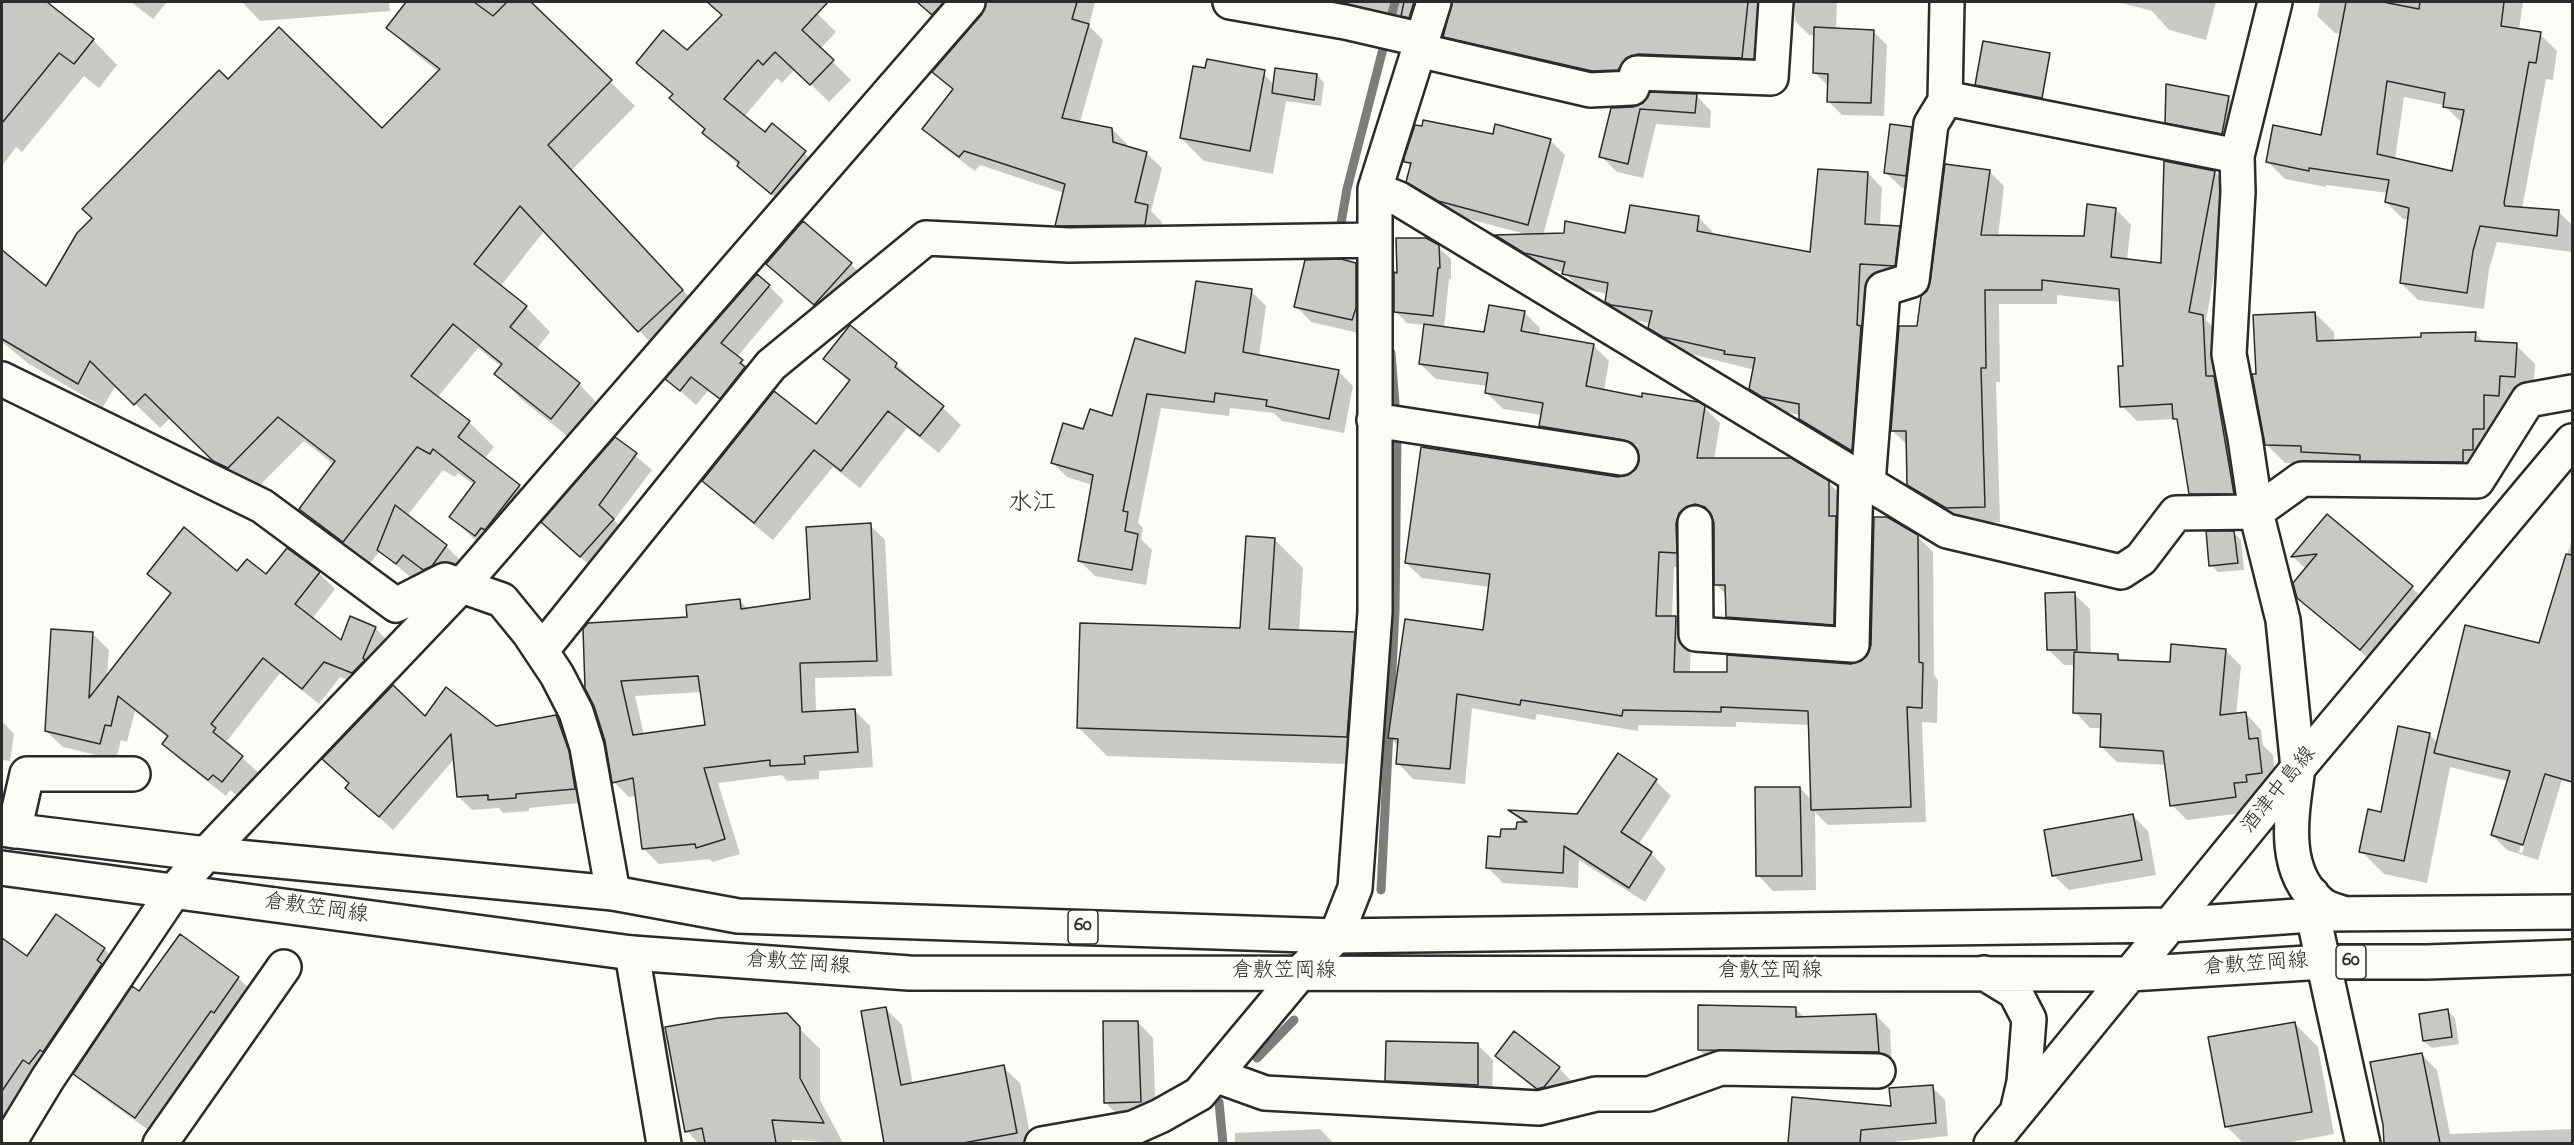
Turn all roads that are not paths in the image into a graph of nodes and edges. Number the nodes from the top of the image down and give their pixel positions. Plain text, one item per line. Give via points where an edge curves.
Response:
1 (968, 2) edge
2 (1230, 2) edge
3 (1434, 2) edge
4 (1776, 2) edge
5 (1947, 2) edge
6 (2275, 2) edge
7 (1412, 43) junction
8 (1945, 101) junction
9 (2237, 156) junction
10 (1375, 189) junction
11 (1374, 240) junction
12 (2, 379) edge
13 (2572, 392) edge
14 (1374, 420) junction
15 (2572, 441) edge
16 (1621, 458) dead end
17 (1862, 479) junction
18 (2256, 512) junction
19 (1695, 523) dead end
20 (462, 585) junction
21 (541, 651) junction
22 (2298, 768) junction
23 (133, 774) dead end
24 (8, 830) edge
25 (206, 854) junction
26 (2, 868) edge
27 (174, 891) junction
28 (613, 893) junction
29 (2313, 905) junction
30 (2572, 912) edge
31 (2170, 925) junction
32 (1336, 936) junction
33 (632, 953) junction
34 (2572, 957) edge
35 (2324, 962) junction
36 (284, 967) dead end
37 (1300, 973) junction
38 (1984, 974) junction
39 (2130, 974) junction
40 (1878, 1071) dead end
41 (1215, 1075) junction
42 (2017, 1113) junction
43 (1056, 1142) edge
44 (8, 1143) edge
45 (160, 1143) edge
46 (664, 1143) edge
47 (1991, 1143) edge
48 (2363, 1143) edge

1 - 20 street
2 - 7 street
3 - 7 street
4 - 7 street via 1771,78 1637,73 1632,88 1590,90
5 - 8 street
6 - 9 street
7 - 10 street
8 - 9 street
8 - 17 street via 1931,124 1912,280 1882,289
9 - 18 street via 2229,354
10 - 11 street
10 - 17 street via 1399,199
11 - 14 street
11 - 21 street via 1069,245 926,238 771,365
12 - 20 street via 261,506 396,605 445,580
13 - 18 street via 2528,400 2477,481 2302,479
14 - 16 street
14 - 32 street via 1375,612 1355,888
15 - 22 street, 酒津中島線
17 - 18 street via 1947,531 2121,572 2141,559 2176,513
17 - 19 street via 1852,645 1696,634
18 - 22 street via 2283,620
20 - 21 street via 502,600
20 - 25 street
21 - 28 street via 576,712 587,747
22 - 29 street via 2291,818 2292,850
22 - 31 street, 酒津中島線
23 - 24 street via 27,774
24 - 25 street, 倉敷笠岡線 / 60
25 - 27 street
25 - 28 street, 倉敷笠岡線 / 60
26 - 27 street, 倉敷笠岡線 / 60
27 - 33 street, 倉敷笠岡線 / 60
27 - 44 street
28 - 32 street, 倉敷笠岡線 / 60 via 738,916
29 - 30 street, 倉敷笠岡線 / 60 via 2345,914
29 - 31 street, 倉敷笠岡線 / 60
29 - 35 street
31 - 32 street, 倉敷笠岡線 / 60
31 - 39 street, 酒津中島線
32 - 37 street
33 - 37 street, 倉敷笠岡線 / 60 via 909,973
33 - 46 street
34 - 35 street, 倉敷笠岡線 / 60
35 - 39 street, 倉敷笠岡線 / 60
35 - 48 street
36 - 45 street
37 - 38 street, 倉敷笠岡線 / 60
37 - 41 street
38 - 39 street, 倉敷笠岡線 / 60
38 - 42 street via 2015,992 2029,1019 2024,1082
39 - 42 street, 酒津中島線
40 - 41 street via 1721,1068 1649,1094 1596,1094 1539,1108 1265,1093
41 - 43 street via 1199,1094 1132,1128
42 - 47 street, 酒津中島線

